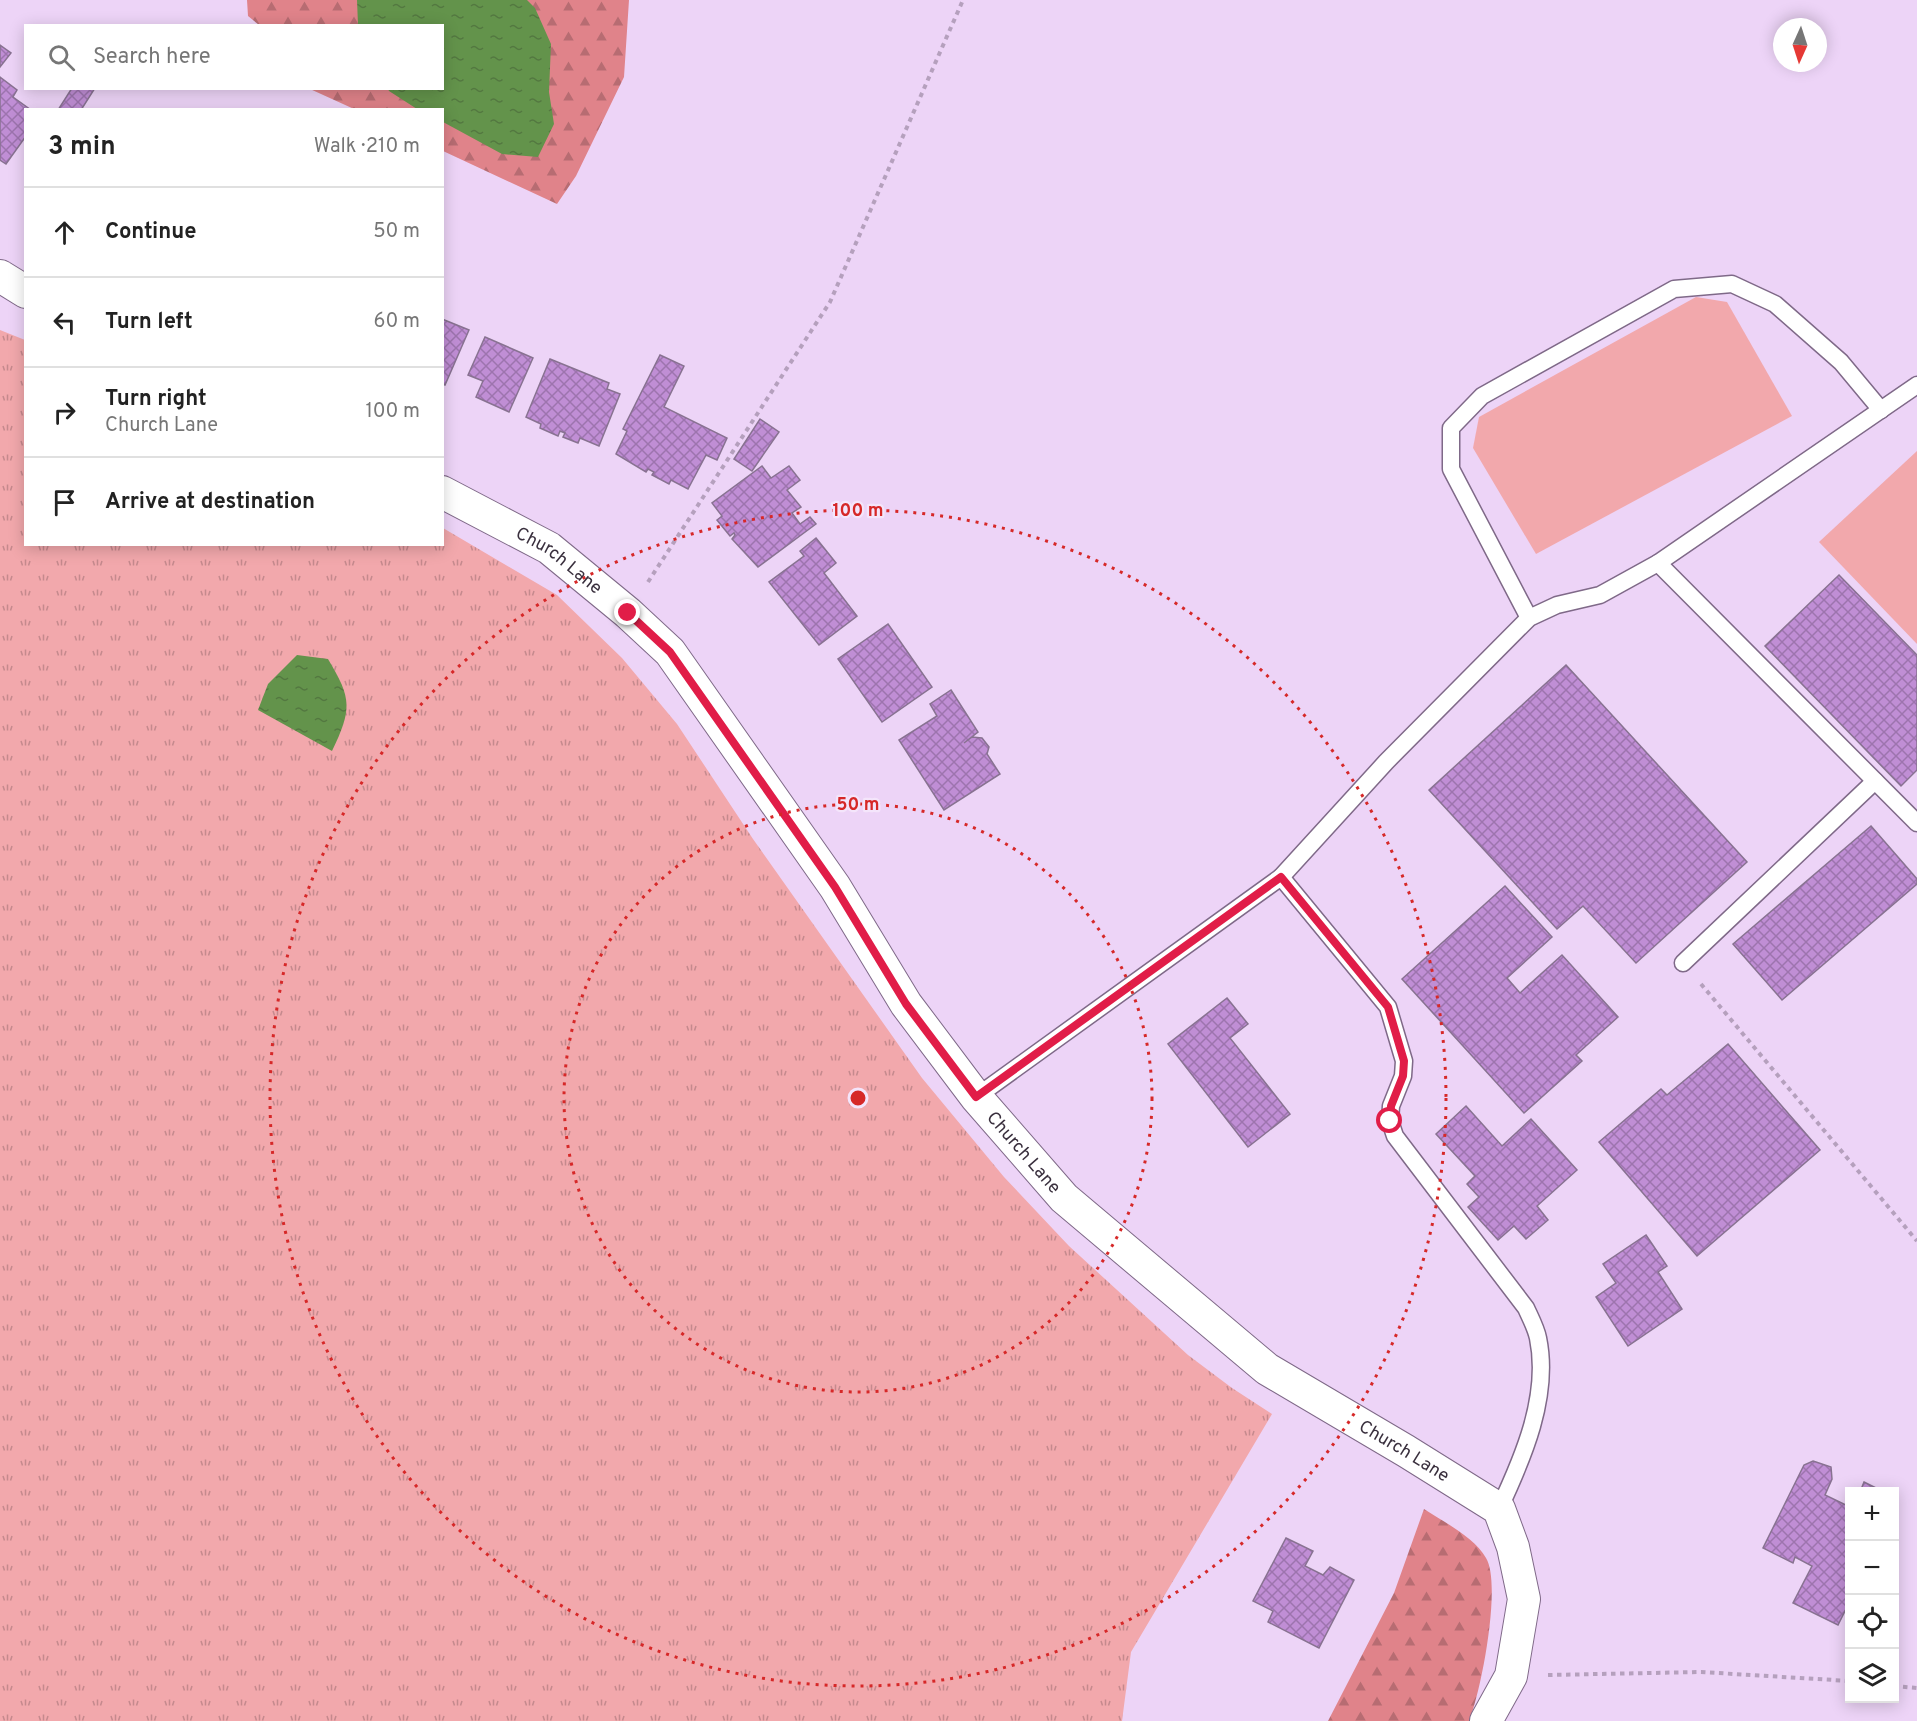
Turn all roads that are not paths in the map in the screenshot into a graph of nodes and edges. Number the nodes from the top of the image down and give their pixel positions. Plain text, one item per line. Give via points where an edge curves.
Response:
1 (0, 276) edge
2 (24, 291) edge
3 (1917, 385) edge
4 (1881, 410) junction
5 (444, 493) edge
6 (1658, 563) junction
7 (1529, 618) junction
8 (1875, 781) junction
9 (1917, 823) edge
10 (1281, 877) junction
11 (1683, 963) road end
12 (976, 1097) junction
13 (1499, 1509) junction
14 (1486, 1721) edge

1 - 2 street
3 - 4 lane
4 - 6 lane
4 - 7 lane via 1841,362 1775,304 1732,284 1674,289 1482,396 1450,428 1451,469
5 - 12 street, Church Lane via 549,548 670,652 835,887 906,1004
6 - 7 lane via 1600,595 1557,605
6 - 8 lane
7 - 10 lane via 1386,762
8 - 9 lane
8 - 11 lane
10 - 12 lane
10 - 13 lane via 1388,1007 1404,1061 1403,1076 1391,1106 1395,1136 1526,1308 1538,1338 1540,1368 1535,1413
12 - 13 street, Church Lane via 1064,1198 1267,1369
13 - 14 street via 1514,1547 1524,1599 1511,1676

